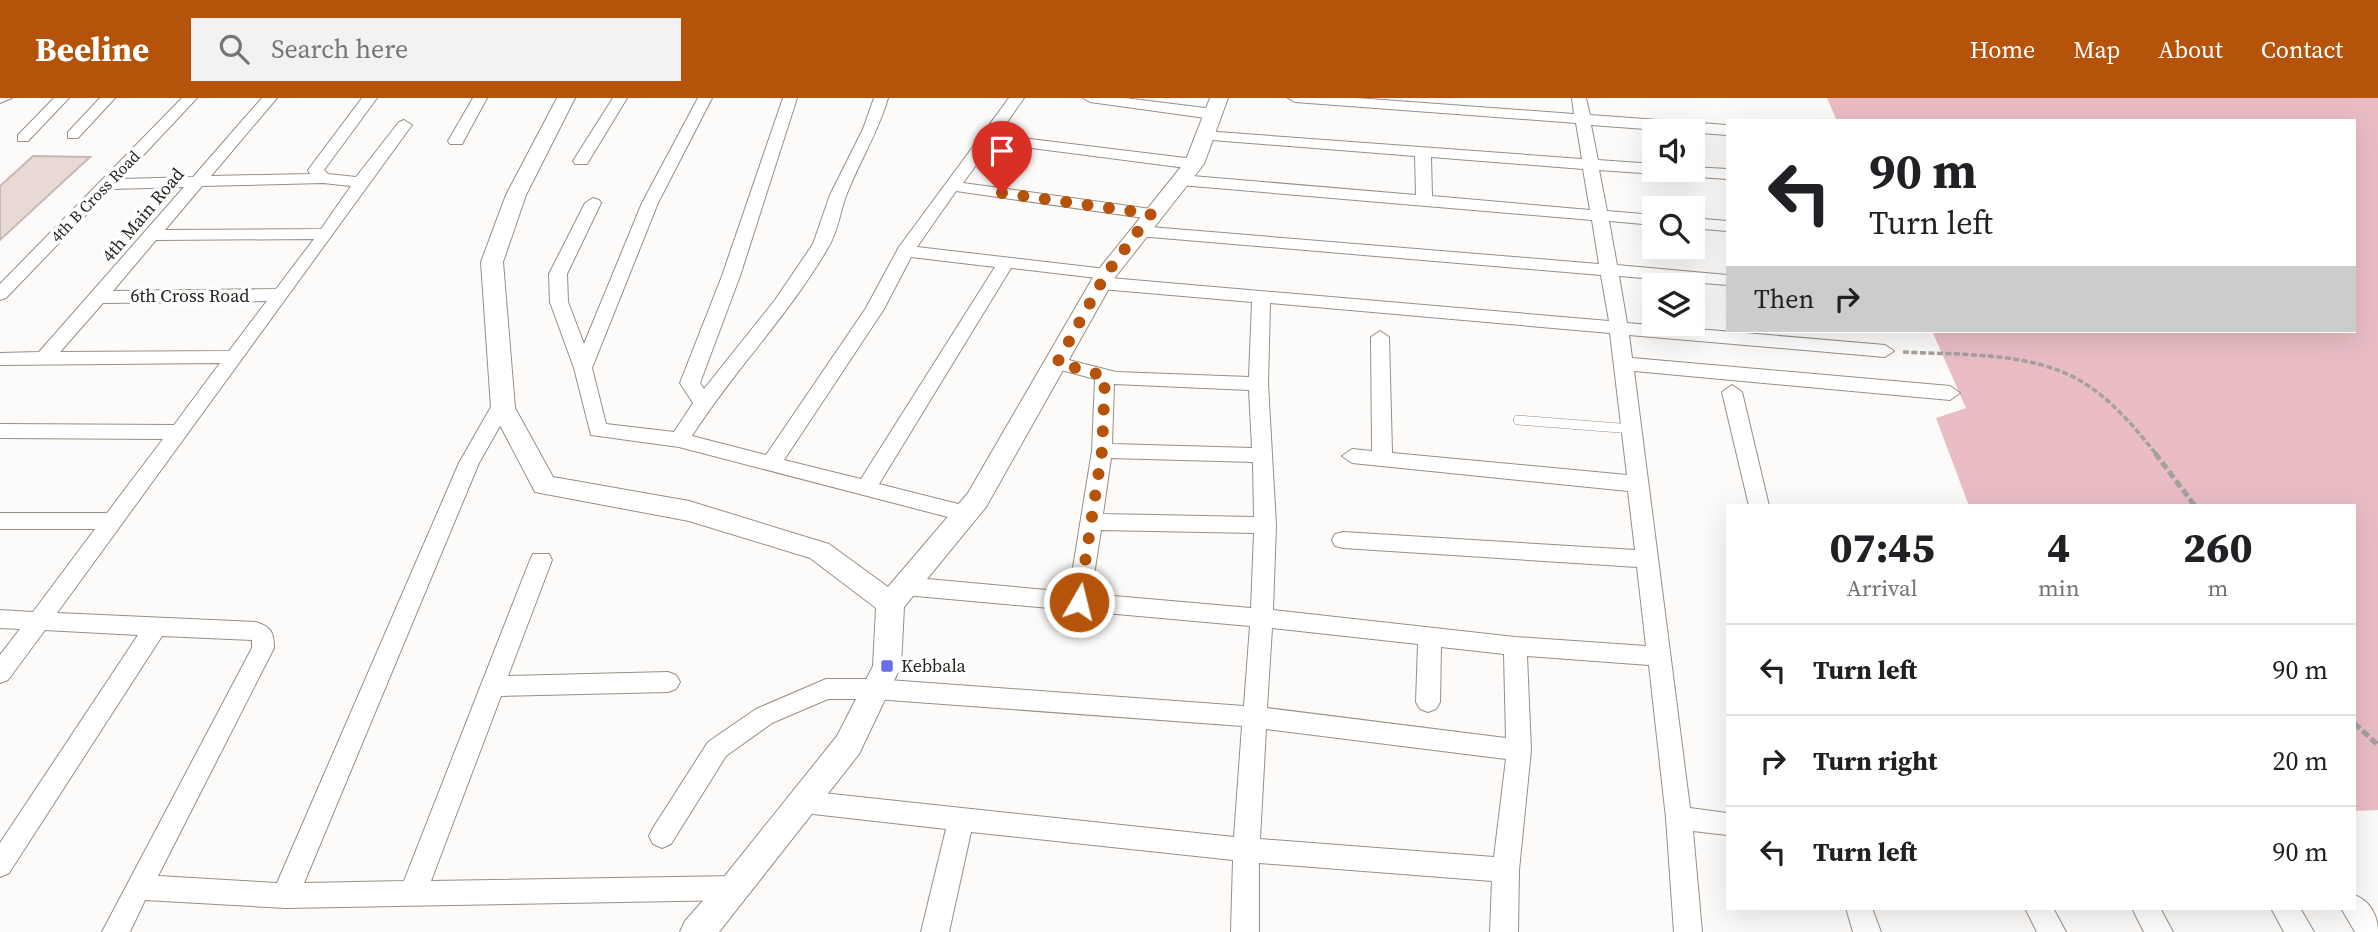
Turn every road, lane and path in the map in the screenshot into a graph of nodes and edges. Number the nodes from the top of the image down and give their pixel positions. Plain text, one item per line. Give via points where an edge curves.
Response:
1 (62, 98) edge
2 (108, 98) edge
3 (190, 98) edge
4 (270, 98) edge
5 (370, 98) edge
6 (480, 98) edge
7 (566, 98) edge
8 (620, 98) edge
9 (705, 98) edge
10 (790, 98) edge
11 (881, 98) edge
12 (1017, 98) edge
13 (1090, 98) edge
14 (1295, 98) edge
15 (1579, 98) edge
16 (1216, 106) edge
17 (1582, 121) junction
18 (404, 125) dead end
19 (1726, 130) edge
20 (73, 135) dead end
21 (1204, 136) junction
22 (23, 138) dead end
23 (987, 138) junction
24 (456, 141) dead end
25 (1423, 152) junction
26 (582, 161) dead end
27 (1590, 164) junction
28 (1642, 168) edge
29 (1187, 172) junction
30 (1705, 173) edge
31 (1726, 174) edge
32 (323, 178) junction
33 (197, 180) junction
34 (360, 182) junction
35 (108, 184) junction
36 (952, 186) junction
37 (1423, 201) junction
38 (593, 203) dead end
39 (1599, 216) junction
40 (1642, 219) edge
41 (1145, 222) junction
42 (1705, 224) edge
43 (1726, 226) edge
44 (326, 234) junction
45 (151, 235) junction
46 (905, 251) junction
47 (1007, 261) junction
48 (1609, 271) junction
49 (1104, 278) junction
50 (1726, 280) edge
51 (0, 294) edge
52 (281, 295) junction
53 (99, 297) junction
54 (1261, 298) junction
55 (1619, 328) junction
56 (1380, 338) dead end
57 (1885, 351) joint
58 (236, 357) junction
59 (45, 358) junction
60 (0, 359) edge
61 (1057, 363) junction
62 (1624, 364) junction
63 (583, 368) junction
64 (1105, 376) junction
65 (1258, 384) junction
66 (1732, 392) dead end
67 (1950, 393) dead end
68 (503, 403) junction
69 (704, 403) junction
70 (1518, 420) dead end
71 (1632, 429) junction
72 (0, 431) edge
73 (181, 432) junction
74 (679, 440) junction
75 (1102, 451) junction
76 (1264, 455) junction
77 (1352, 456) dead end
78 (1382, 457) junction
79 (771, 463) junction
80 (1638, 484) junction
81 (866, 488) junction
82 (1759, 504) edge
83 (2193, 504) edge
84 (967, 514) junction
85 (0, 521) edge
86 (116, 521) junction
87 (1091, 522) junction
88 (1265, 525) junction
89 (1343, 540) dead end
90 (1647, 559) junction
91 (541, 560) dead end
92 (897, 595) junction
93 (1079, 602) junction
94 (1261, 618) junction
95 (0, 619) edge
96 (38, 620) junction
97 (155, 628) junction
98 (1430, 636) junction
99 (1515, 646) junction
100 (1659, 656) junction
101 (0, 673) edge
102 (668, 682) dead end
103 (493, 686) junction
104 (875, 689) junction
105 (1428, 702) dead end
106 (1255, 717) junction
107 (2356, 725) edge
108 (2378, 744) edge
109 (1519, 750) junction
110 (804, 802) junction
111 (1679, 818) junction
112 (961, 819) junction
113 (1726, 824) edge
114 (662, 836) dead end
115 (1246, 850) junction
116 (0, 865) edge
117 (1506, 870) junction
118 (138, 887) junction
119 (736, 888) junction
120 (413, 893) junction
121 (285, 897) junction
122 (1860, 910) edge
123 (2039, 910) edge
124 (2146, 910) edge
125 (2285, 910) edge
126 (2356, 910) edge
127 (116, 932) edge
128 (697, 932) edge
129 (934, 932) edge
130 (1245, 932) edge
131 (1504, 932) edge
132 (1688, 932) edge
133 (1867, 932) edge
134 (2052, 932) edge
135 (2159, 932) edge
136 (2300, 932) edge
137 (2371, 932) edge

1 - 22 street
2 - 20 street
3 - 35 street, 4th B Cross Road
4 - 33 street, 4th Main Road
5 - 32 street via 316,170
6 - 24 street
7 - 68 street via 516,195 492,262
8 - 26 street
9 - 63 street via 650,203
10 - 69 street via 690,383
11 - 69 street via 838,195 822,244
12 - 23 street
13 - 16 street
14 - 17 street
15 - 17 street
16 - 21 street
17 - 19 street
17 - 27 street
18 - 34 street
21 - 25 street
21 - 29 street
23 - 29 street
23 - 36 street
25 - 27 street
25 - 37 street
27 - 28 street
27 - 39 street
29 - 37 street
29 - 41 street
30 - 31 street
32 - 33 street
32 - 34 street
33 - 35 street
33 - 45 street, 4th Main Road
34 - 44 street via 359,190
35 - 51 street, 4th B Cross Road
36 - 41 street
36 - 46 street
37 - 39 street
38 - 63 street via 558,274 559,302
39 - 40 street
39 - 48 street
41 - 48 street
41 - 49 street
42 - 43 street
44 - 45 street
44 - 52 street
45 - 53 street, 4th Main Road
46 - 47 street
46 - 79 street via 875,309
47 - 49 street
47 - 81 street
48 - 50 street
48 - 55 street
49 - 54 street
49 - 61 street
52 - 53 street, 6th Cross Road
52 - 58 street
53 - 59 street, 4th Main Road
54 - 55 street
54 - 65 street
55 - 57 street
55 - 62 street
56 - 78 street
57 - 83 path via 1979,356 2034,365 2078,379 2108,400
58 - 59 street
58 - 73 street
59 - 60 street
61 - 64 street
61 - 84 street
62 - 67 street
62 - 71 street
63 - 74 street via 598,430
64 - 65 street
64 - 75 street
65 - 76 street
66 - 82 street
68 - 92 street via 544,485 690,511 819,551
68 - 121 street via 470,463
69 - 74 street
70 - 71 lane
71 - 80 street
72 - 73 street
73 - 86 street
74 - 79 street
75 - 76 street
75 - 87 street
76 - 88 street
77 - 78 street
78 - 80 street
79 - 81 street
80 - 90 street
81 - 84 street
84 - 92 street
85 - 86 street
86 - 96 street
87 - 88 street
87 - 93 street
88 - 94 street
89 - 90 street
90 - 100 street
91 - 103 street
92 - 93 street
92 - 104 street via 887,666
93 - 94 street
94 - 98 street
94 - 106 street
95 - 96 street
96 - 97 street
96 - 101 street
97 - 116 street
97 - 118 street via 256,631 265,640
98 - 99 street
98 - 105 street
99 - 100 street
99 - 109 street
100 - 111 street
102 - 103 street
103 - 120 street
104 - 106 street
104 - 110 street via 848,745
104 - 114 street via 826,689 764,716 717,749
106 - 109 street
106 - 115 street
107 - 108 path
109 - 117 street
110 - 112 street
110 - 119 street
111 - 113 street
111 - 132 street
112 - 115 street
112 - 129 street
115 - 117 street
115 - 130 street
117 - 131 street
118 - 121 street
118 - 127 street
119 - 120 street
119 - 128 street
120 - 121 street
122 - 133 street
123 - 134 street
124 - 135 street
125 - 136 street
126 - 137 street

